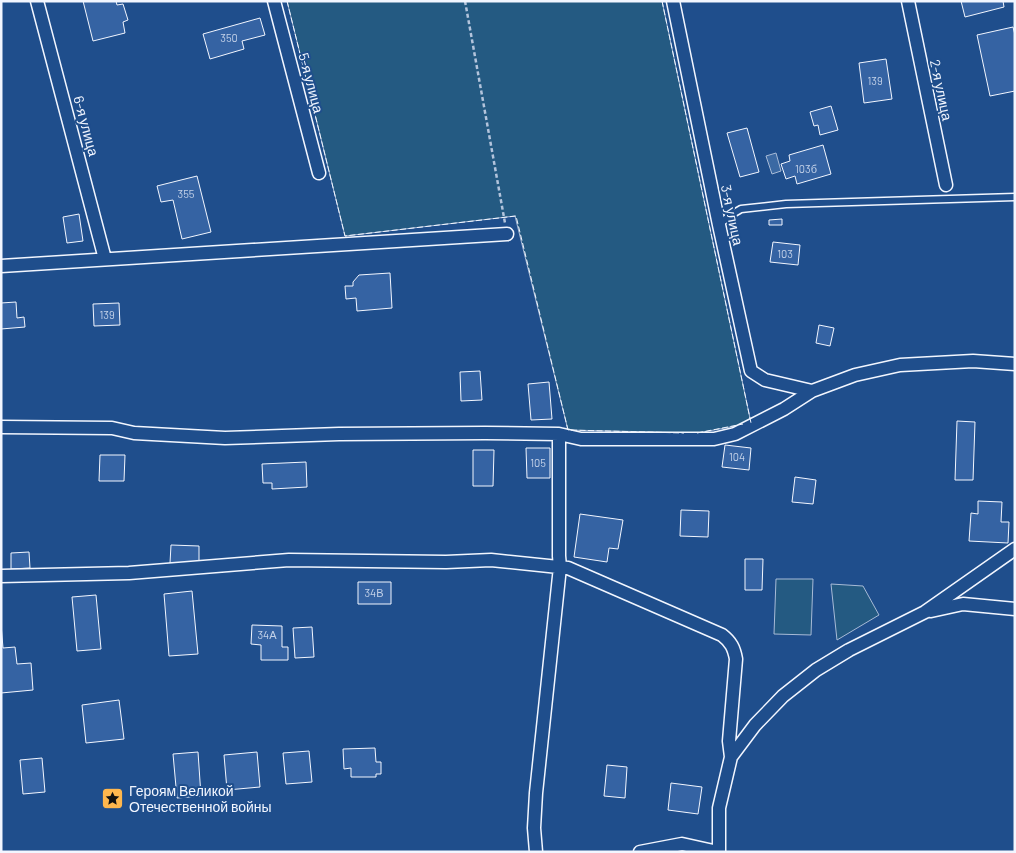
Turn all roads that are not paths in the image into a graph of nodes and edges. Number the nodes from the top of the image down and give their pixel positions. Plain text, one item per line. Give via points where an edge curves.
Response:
1 (37, 1) edge
2 (274, 1) edge
3 (673, 1) edge
4 (908, 1) edge
5 (319, 173) dead end
6 (946, 185) dead end
7 (1015, 197) edge
8 (719, 225) junction
9 (507, 234) road end
10 (105, 259) junction
11 (1, 266) edge
12 (1015, 364) edge
13 (812, 391) junction
14 (1, 427) edge
15 (559, 434) junction
16 (1015, 548) edge
17 (560, 567) junction
18 (1, 576) edge
19 (1015, 609) edge
20 (925, 612) junction
21 (731, 758) junction
22 (536, 852) edge
23 (640, 852) edge
24 (719, 852) edge

1 - 10 street, 6-я улица
2 - 5 street, 5-я улица
3 - 8 street, 3-я улица
4 - 6 street, 2-я улица
7 - 8 lane via 786,204 741,209
8 - 13 street, 3-я улица via 751,371 765,380
9 - 10 street
10 - 11 street
12 - 13 street via 973,361 900,365 855,374
13 - 15 street via 735,434 714,439 581,439
14 - 15 street via 112,428 134,433 224,438 349,434
15 - 17 street
16 - 20 street
17 - 18 street via 491,560 289,560 129,573
17 - 21 street via 730,641 736,659 729,741
17 - 22 street via 536,793
19 - 20 street via 963,604
20 - 21 street via 816,670 783,696
21 - 24 street via 719,808
23 - 24 street via 682,844

